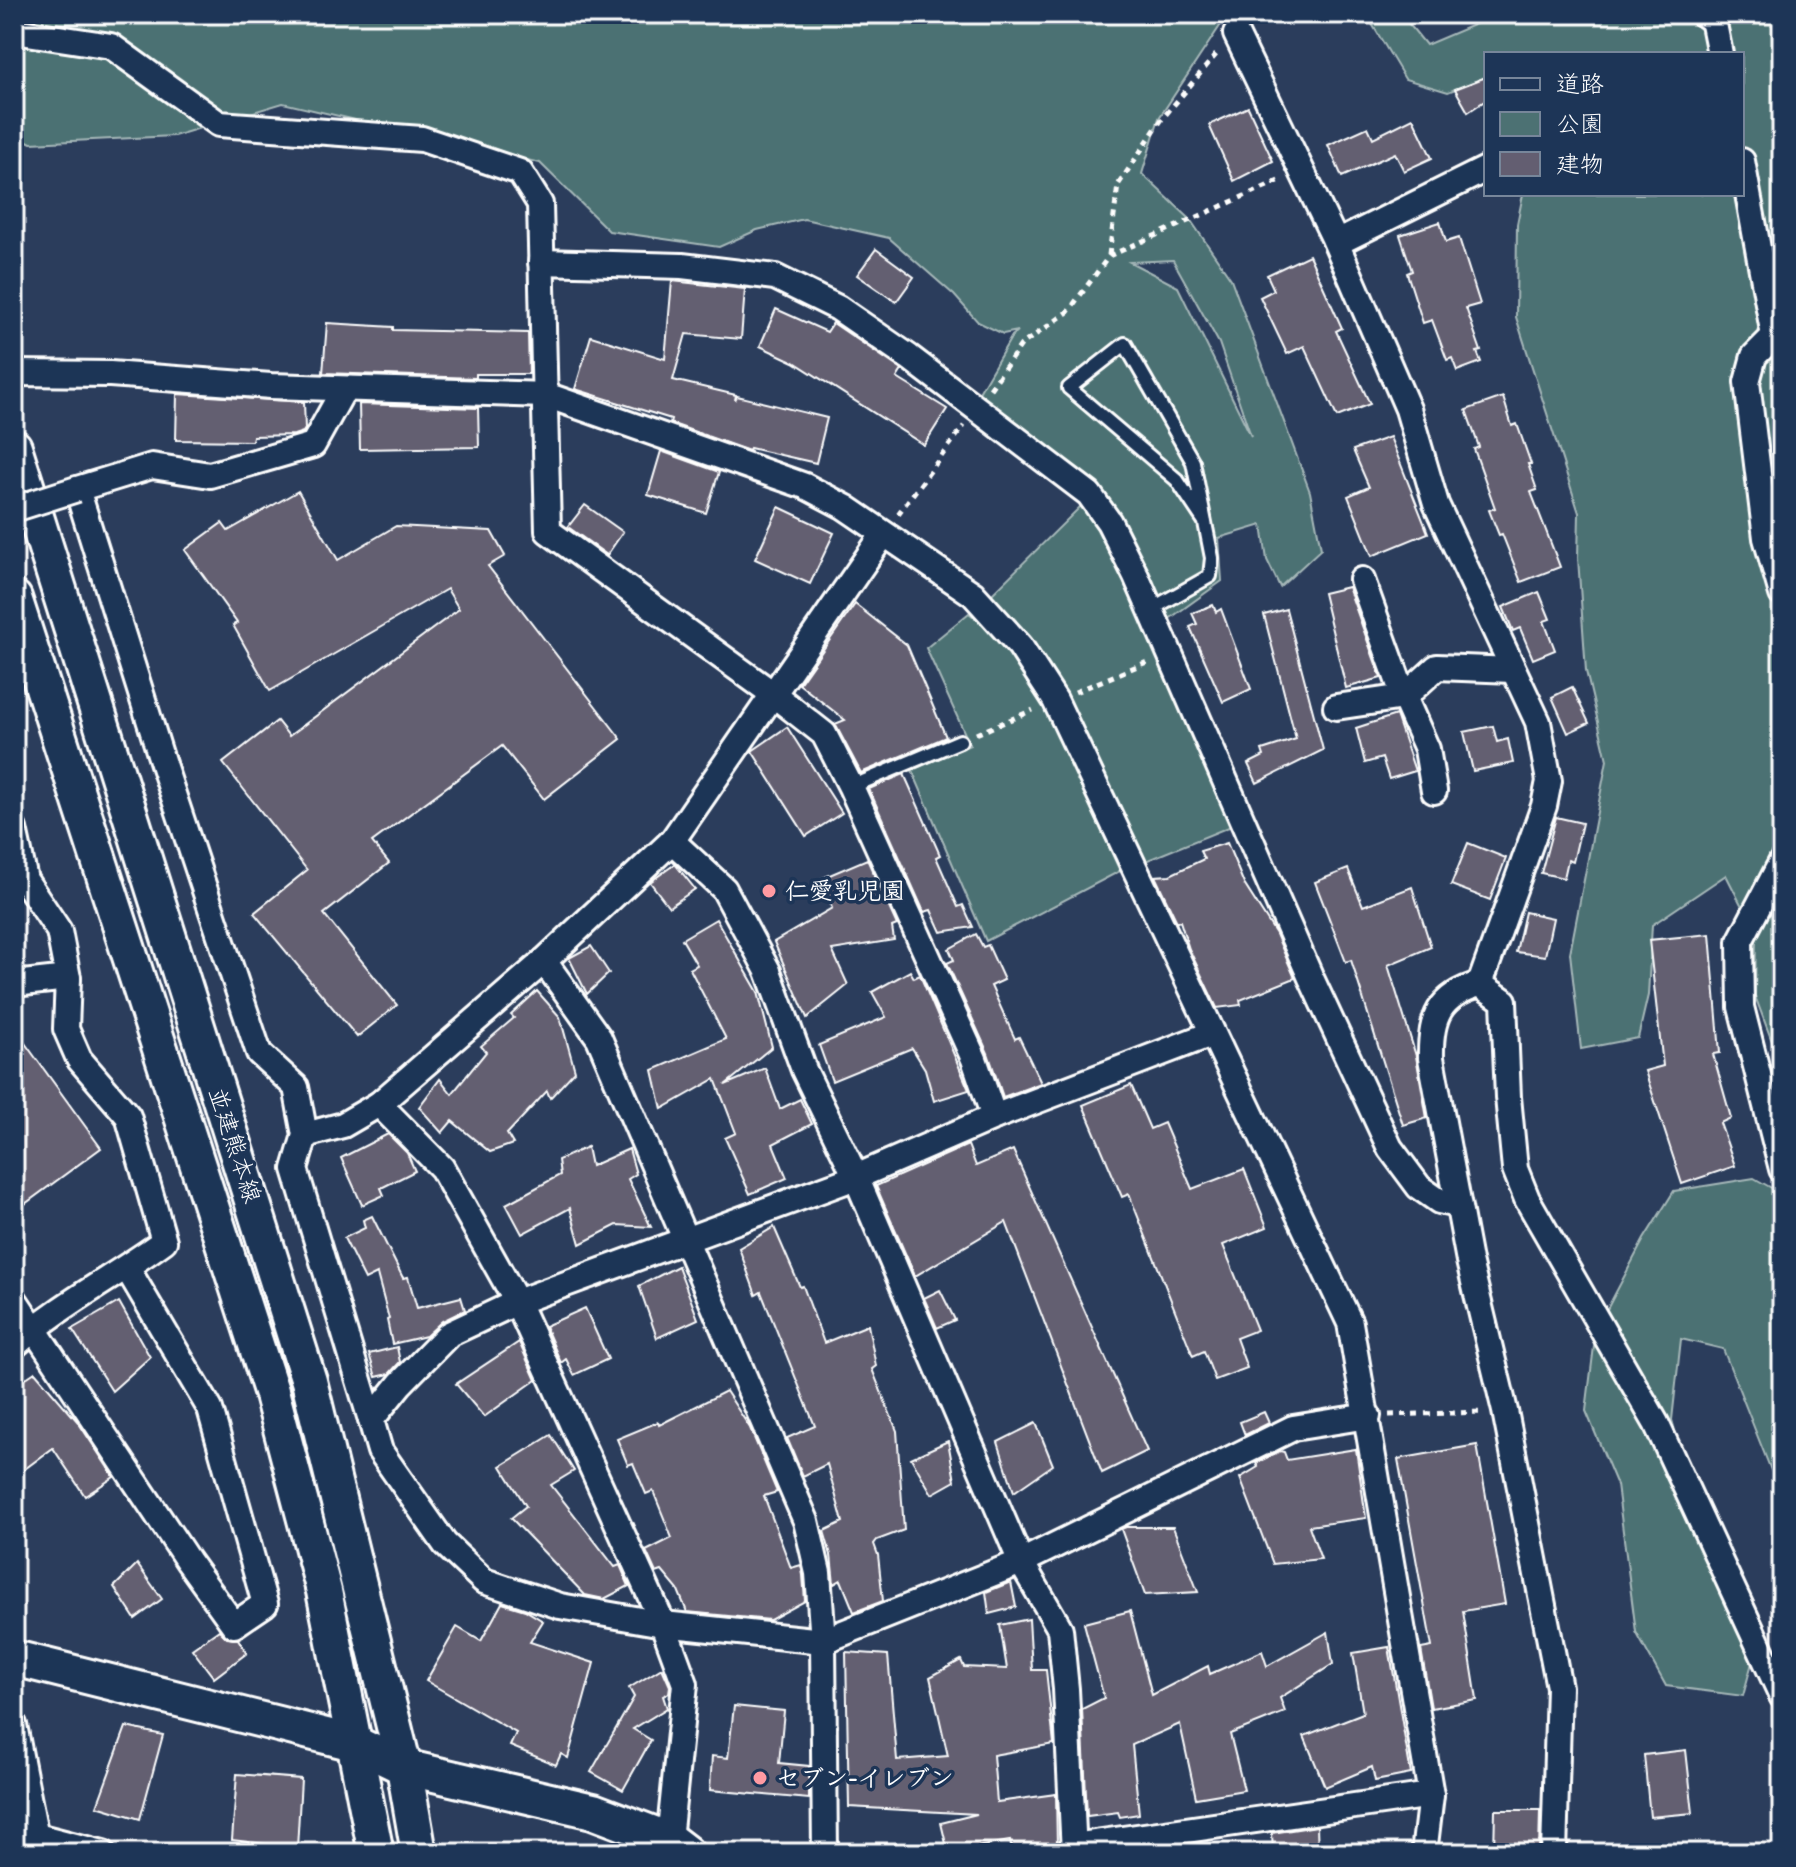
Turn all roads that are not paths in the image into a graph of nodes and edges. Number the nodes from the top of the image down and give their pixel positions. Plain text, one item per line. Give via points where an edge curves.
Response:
1 (1693, 14) edge
2 (1714, 22) edge
3 (14, 31) edge
4 (1236, 34) road end
5 (1720, 52) edge
6 (1484, 170) edge
7 (1744, 171) edge
8 (1337, 243) junction
9 (541, 262) junction
10 (1778, 336) edge
11 (14, 373) edge
12 (344, 389) junction
13 (546, 395) junction
14 (14, 447) edge
15 (77, 489) junction
16 (14, 509) edge
17 (1205, 522) junction
18 (883, 535) junction
19 (1362, 580) dead end
20 (1782, 594) edge
21 (14, 598) edge
22 (1150, 610) junction
23 (1513, 670) junction
24 (773, 694) junction
25 (1404, 697) junction
26 (1336, 707) dead end
27 (960, 741) road end
28 (851, 787) junction
29 (1434, 791) dead end
30 (14, 829) edge
31 (672, 841) junction
32 (1782, 861) edge
33 (544, 961) junction
34 (68, 978) junction
35 (14, 984) edge
36 (1480, 984) junction
37 (1211, 1034) junction
38 (379, 1104) junction
39 (994, 1117) junction
40 (305, 1135) junction
41 (1782, 1169) edge
42 (856, 1177) junction
43 (1458, 1205) junction
44 (688, 1240) junction
45 (127, 1268) junction
46 (14, 1299) edge
47 (517, 1302) junction
48 (33, 1329) junction
49 (14, 1346) edge
50 (1368, 1416) junction
51 (371, 1420) junction
52 (1021, 1562) junction
53 (663, 1624) junction
54 (823, 1641) junction
55 (14, 1658) edge
56 (1782, 1696) edge
57 (14, 1725) edge
58 (354, 1743) junction
59 (404, 1767) junction
60 (1431, 1795) junction
61 (30, 1839) edge
62 (678, 1847) edge
63 (1074, 1850) edge
64 (103, 1853) edge
65 (376, 1853) edge
66 (419, 1853) edge
67 (825, 1853) edge
68 (1424, 1853) edge
69 (1554, 1853) edge

1 - 2 lane
2 - 5 street
3 - 9 street via 111,46 219,124 422,139 520,172 540,204
4 - 8 street
6 - 8 street
7 - 10 street
8 - 23 street via 1408,409 1436,504
9 - 13 street
9 - 22 street via 682,266 775,277 838,308 1089,494 1109,522
10 - 20 street via 1754,356 1747,382 1766,538
11 - 12 street
12 - 13 street
12 - 15 street via 313,445 210,475 152,466
13 - 18 street via 805,486
13 - 24 street via 548,531
14 - 59 main road, 並建熊本線 via 309,1381
15 - 16 street, bridge
15 - 40 street via 259,1053 296,1087
17 - 17 lane via 1193,462 1125,344 1069,388 1177,480
17 - 22 lane via 1210,576
18 - 24 street
18 - 37 street via 973,594 1020,646 1055,700
19 - 25 street
21 - 58 main road, 並建熊本線 via 271,1391 324,1591
22 - 43 street via 1390,1148 1419,1187 1439,1201
23 - 25 street via 1437,667
23 - 36 street via 1538,722 1549,781
24 - 28 street via 824,734
24 - 31 street
25 - 26 street
25 - 29 street via 1427,749
27 - 28 lane
28 - 39 street via 974,1059
30 - 34 street via 25,880 59,931
31 - 33 street
31 - 42 street via 724,889 768,971 804,1070
32 - 41 street via 1740,941 1740,954 1741,1007
33 - 38 street
33 - 44 street via 599,1038
34 - 35 street
34 - 45 street via 66,1029 79,1059 128,1116 164,1241
36 - 43 street via 1441,1004 1430,1032
36 - 56 street via 1504,1001 1515,1169 1527,1199 1656,1423
37 - 39 street
37 - 50 street via 1350,1323
38 - 40 street via 343,1125
38 - 47 street via 442,1168
39 - 42 street
40 - 51 street via 295,1169
42 - 44 street
42 - 52 street
43 - 69 street via 1559,1687
44 - 47 street
44 - 54 street via 806,1521 818,1573
45 - 48 street
45 - 48 street via 210,1409 265,1604 234,1625
46 - 48 street
47 - 51 street via 449,1334
47 - 53 street
48 - 49 street
50 - 52 street via 1293,1428
50 - 60 street
51 - 53 street via 380,1451 445,1544 484,1581 560,1606
52 - 54 street
52 - 63 street via 1060,1629
53 - 54 street
53 - 62 street via 685,1684
54 - 67 street
55 - 58 main road
57 - 61 street
58 - 59 main road
58 - 65 main road, 並建熊本線
59 - 62 main road via 593,1811
59 - 66 main road, 並建熊本線
60 - 63 street
60 - 68 street
61 - 64 street

